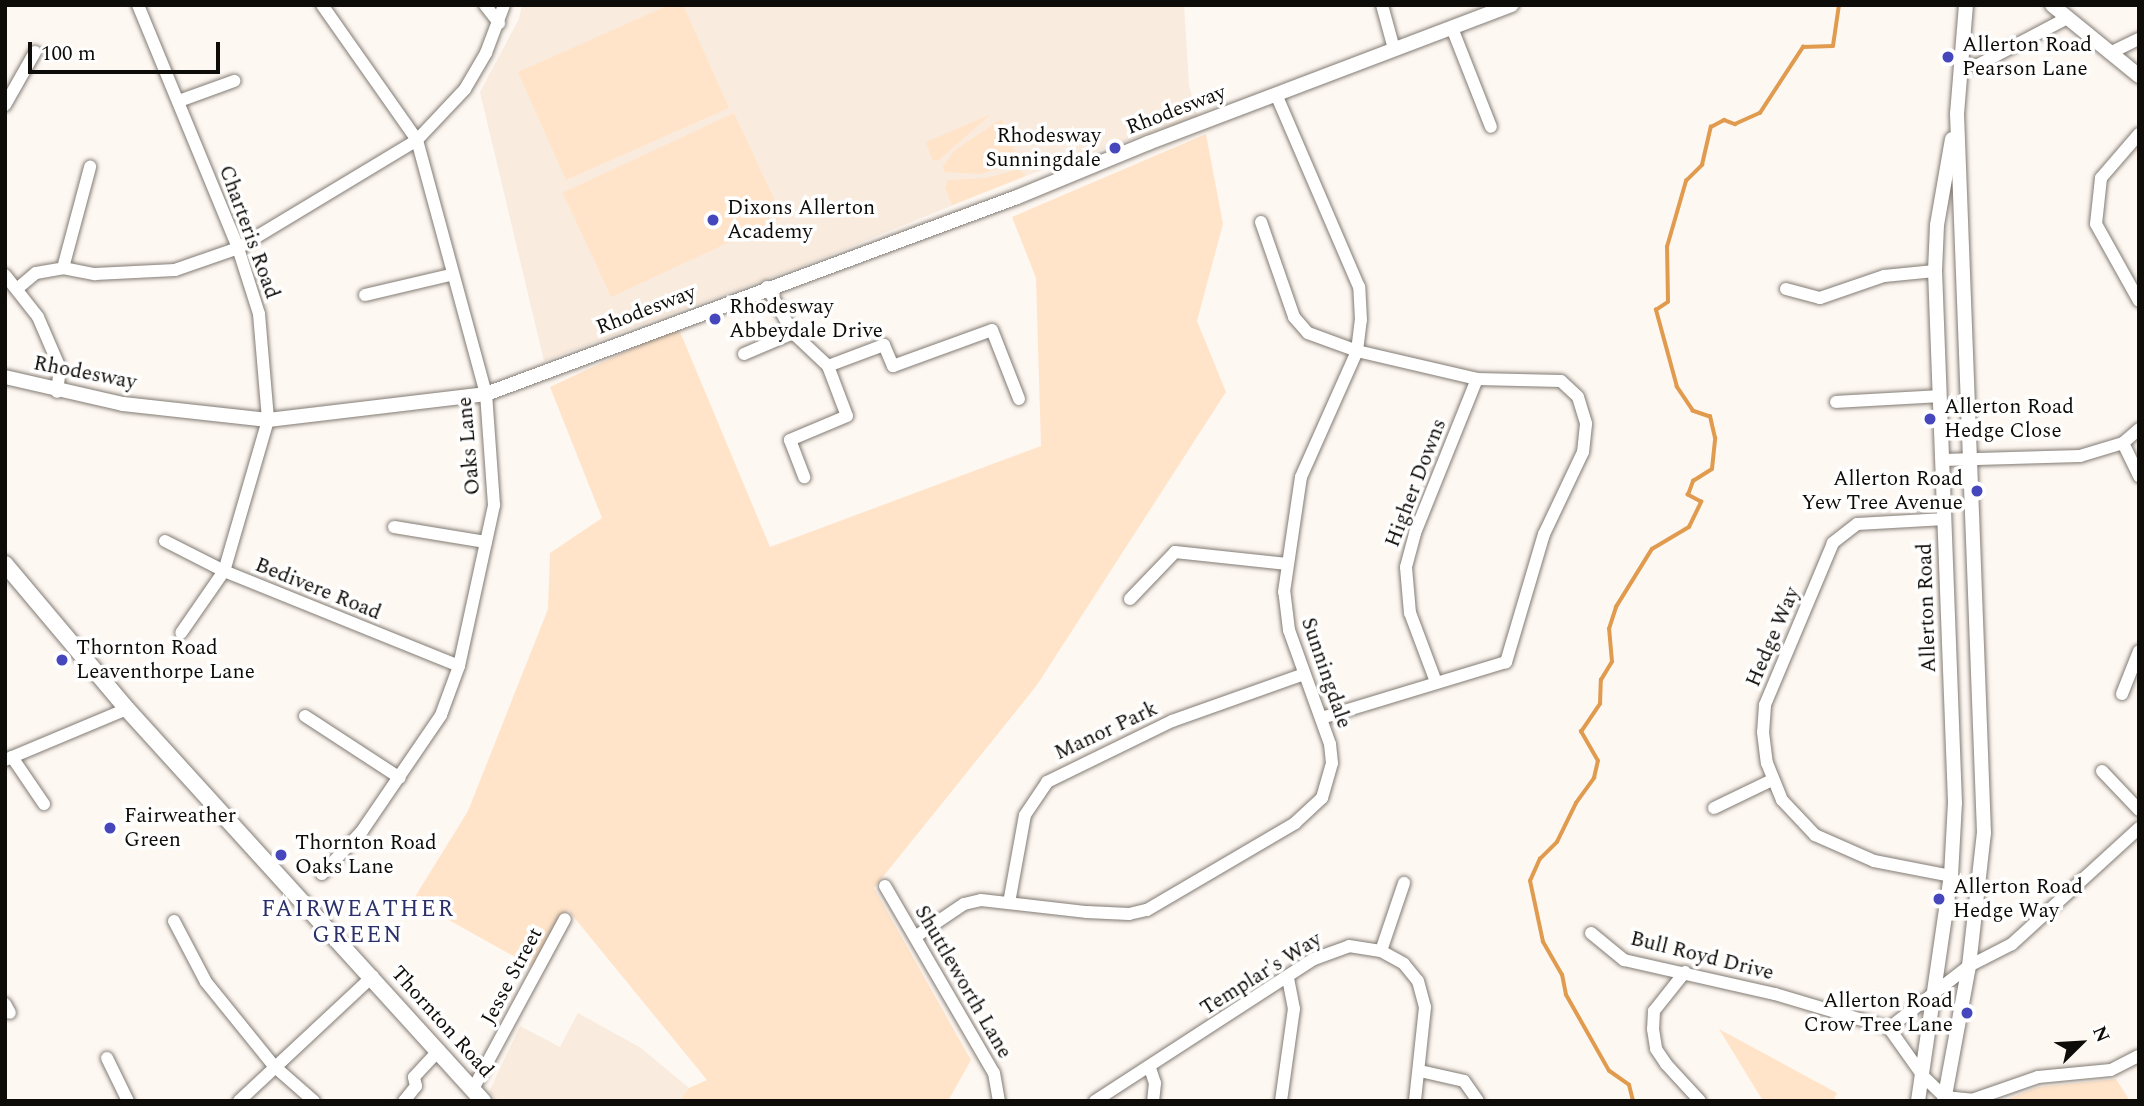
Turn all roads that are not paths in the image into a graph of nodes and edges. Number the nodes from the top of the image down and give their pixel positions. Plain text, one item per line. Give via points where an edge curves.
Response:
1 (138, 5) edge
2 (322, 5) edge
3 (485, 5) edge
4 (503, 5) edge
5 (1382, 5) edge
6 (1512, 5) edge
7 (1966, 5) edge
8 (2052, 5) edge
9 (2066, 13) edge
10 (499, 23) junction
11 (1451, 28) junction
12 (2139, 39) edge
13 (1394, 49) junction
14 (35, 52) dead end
15 (2110, 53) junction
16 (1960, 65) junction
17 (2139, 76) edge
18 (234, 81) dead end
19 (1276, 94) junction
20 (179, 101) junction
21 (5, 105) edge
22 (1957, 114) junction
23 (1491, 127) dead end
24 (2139, 134) edge
25 (417, 140) junction
26 (90, 167) dead end
27 (1261, 222) dead end
28 (237, 248) junction
29 (63, 268) junction
30 (1935, 271) junction
31 (5, 275) edge
32 (450, 275) junction
33 (767, 287) junction
34 (18, 288) junction
35 (1786, 289) dead end
36 (365, 295) dead end
37 (2139, 301) edge
38 (793, 333) junction
39 (1357, 351) junction
40 (744, 354) dead end
41 (828, 366) junction
42 (5, 377) edge
43 (1477, 379) junction
44 (57, 392) junction
45 (486, 394) junction
46 (1940, 397) junction
47 (1019, 399) dead end
48 (1836, 402) dead end
49 (268, 420) junction
50 (2139, 429) edge
51 (2123, 443) junction
52 (1971, 459) junction
53 (1943, 460) junction
54 (2139, 476) edge
55 (804, 477) dead end
56 (1945, 519) junction
57 (394, 527) dead end
58 (165, 541) dead end
59 (486, 542) junction
60 (5, 564) edge
61 (1287, 564) junction
62 (224, 571) junction
63 (1130, 599) dead end
64 (181, 633) dead end
65 (2139, 651) edge
66 (459, 666) junction
67 (1304, 674) junction
68 (1436, 682) junction
69 (2122, 694) dead end
70 (127, 709) junction
71 (304, 716) dead end
72 (1322, 718) junction
73 (9, 759) edge
74 (2102, 771) dead end
75 (400, 778) junction
76 (1772, 780) junction
77 (44, 804) dead end
78 (1714, 808) dead end
79 (2139, 810) edge
80 (2139, 828) edge
81 (322, 874) dead end
82 (1951, 876) junction
83 (1404, 883) dead end
84 (885, 886) dead end
85 (1009, 903) junction
86 (565, 919) dead end
87 (174, 921) dead end
88 (1591, 933) dead end
89 (915, 937) junction
90 (1381, 951) junction
91 (1969, 966) junction
92 (1685, 972) junction
93 (373, 976) junction
94 (1288, 977) junction
95 (1936, 991) junction
96 (1889, 1028) junction
97 (439, 1050) junction
98 (2139, 1056) edge
99 (107, 1058) dead end
100 (274, 1066) junction
101 (1150, 1068) junction
102 (1420, 1071) junction
103 (1923, 1076) junction
104 (478, 1095) edge
105 (1944, 1099) edge
106 (128, 1101) edge
107 (239, 1101) edge
108 (314, 1101) edge
109 (404, 1101) edge
110 (999, 1101) edge
111 (1095, 1101) edge
112 (1153, 1101) edge
113 (1281, 1101) edge
114 (1415, 1101) edge
115 (1478, 1101) edge
116 (1700, 1101) edge
117 (1919, 1101) edge

1 - 20 street, Charteris Road
2 - 25 street
3 - 10 street
4 - 10 street
5 - 13 street
6 - 11 street, Rhodesway
7 - 16 street, Allerton Road
8 - 9 street
9 - 15 street
9 - 16 street via 1978,65
10 - 25 street via 465,89
11 - 13 street, Rhodesway
11 - 23 street
12 - 15 street
13 - 19 street, Rhodesway
14 - 21 street
15 - 17 street
16 - 22 street, Allerton Road
18 - 20 street
19 - 33 street, Rhodesway via 1017,198
19 - 39 street, Sunningdale via 1359,287
20 - 28 street, Charteris Road
22 - 30 street, Allerton Road via 1937,225
22 - 52 street, Allerton Road
24 - 37 street via 2101,178 2096,224
25 - 28 street
25 - 32 street, Oaks Lane
26 - 29 street
27 - 39 street via 1294,317 1308,333
28 - 29 street via 175,270 95,274
28 - 49 street, Charteris Road via 259,314
29 - 34 street via 36,273
30 - 35 street via 1884,276 1820,298
30 - 46 street, Allerton Road
31 - 34 street
32 - 36 street
32 - 45 street, Oaks Lane
33 - 38 street
33 - 45 street, Rhodesway
34 - 44 street via 38,317 60,368
38 - 40 street
38 - 41 street
39 - 43 street
39 - 61 street, Sunningdale via 1301,477
41 - 47 street via 884,345 892,366 992,330
41 - 55 street via 847,416 790,440
42 - 44 street, Rhodesway
43 - 68 street, Higher Downs via 1415,533 1406,567 1409,613
43 - 68 street via 1561,381 1578,397 1586,438 1544,534 1506,662
44 - 49 street, Rhodesway
45 - 49 street, Rhodesway
45 - 59 street, Oaks Lane via 494,505
46 - 48 street
46 - 53 street, Allerton Road
49 - 62 street, Charteris Road
50 - 51 street
51 - 52 street via 2080,456
51 - 54 street
52 - 53 street
52 - 91 street, Allerton Road via 1984,833
53 - 56 street, Allerton Road
56 - 76 street, Hedge Way via 1857,524 1833,542 1765,705 1763,732
56 - 82 street, Allerton Road via 1955,803
57 - 59 street
58 - 62 street, Bedivere Road
59 - 66 street, Oaks Lane
60 - 70 main road, Thornton Road
61 - 63 street via 1174,552
61 - 67 street, Sunningdale via 1285,613
62 - 64 street, Charteris Road
62 - 66 street, Bedivere Road
65 - 69 street
66 - 75 street, Oaks Lane via 441,715
67 - 72 street, Sunningdale
67 - 85 street, Manor Park via 1172,721 1046,782 1025,816
68 - 72 street
70 - 73 street
70 - 93 main road, Thornton Road
71 - 75 street
72 - 85 street, Sunningdale via 1332,763 1322,798 1295,823 1165,903 1129,914
73 - 77 street
74 - 79 street
75 - 81 street, Oaks Lane via 362,831
76 - 78 street
76 - 82 street, Hedge Way via 1797,820 1835,847 1874,861
80 - 91 street via 2012,944
82 - 95 street, Allerton Road
83 - 90 street
84 - 89 street, Shuttleworth Lane
85 - 89 street, Sunningdale via 964,904
86 - 104 street, Jesse Street
87 - 100 street via 206,982
88 - 92 street, Bull Royd Drive via 1624,960
89 - 110 street, Shuttleworth Lane via 994,1073
90 - 94 street, Templar's Way via 1349,946 1332,950
90 - 102 street, Templar's Way via 1404,964 1418,981 1425,1007
91 - 95 street
91 - 105 street, Allerton Road
92 - 96 street, Bull Royd Drive
92 - 116 street via 1654,1011 1653,1029 1656,1049
93 - 97 main road, Thornton Road
93 - 100 street
94 - 101 street, Templar's Way
94 - 113 street via 1294,1009
95 - 96 street
95 - 103 street, Allerton Road
96 - 103 street
97 - 104 main road, Thornton Road
97 - 109 street via 414,1077 416,1086
98 - 105 street via 2110,1070 2038,1077 1972,1100
99 - 106 street
100 - 107 street
100 - 108 street
101 - 111 street, Templar's Way
101 - 112 street via 1155,1083
102 - 114 street, Templar's Way
102 - 115 street via 1464,1081
103 - 105 street
103 - 117 street, Allerton Road

